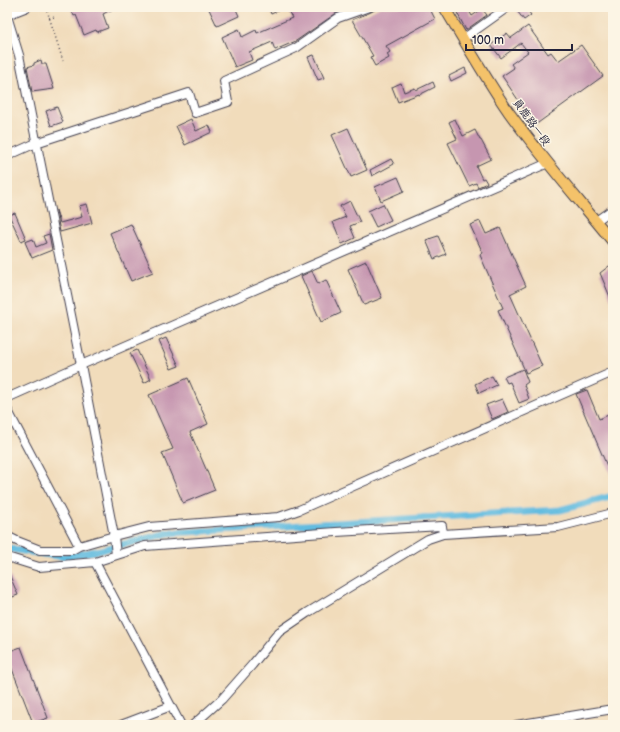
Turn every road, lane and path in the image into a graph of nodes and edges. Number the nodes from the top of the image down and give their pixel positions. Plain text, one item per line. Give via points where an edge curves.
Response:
1 (27, 7) edge
2 (46, 7) edge
3 (369, 7) edge
4 (444, 7) edge
5 (508, 7) edge
6 (7, 15) edge
7 (55, 17) dead end
8 (49, 18) junction
9 (463, 39) junction
10 (62, 61) dead end
11 (36, 143) junction
12 (7, 156) edge
13 (548, 163) junction
14 (613, 209) edge
15 (596, 221) junction
16 (613, 242) edge
17 (81, 364) junction
18 (613, 372) edge
19 (7, 398) edge
20 (7, 409) edge
21 (613, 513) edge
22 (443, 534) junction
23 (7, 536) edge
24 (114, 536) junction
25 (79, 546) junction
26 (116, 555) junction
27 (7, 557) edge
28 (95, 562) junction
29 (171, 706) junction
30 (613, 708) edge
31 (121, 725) edge
32 (182, 725) edge
33 (193, 725) edge
34 (516, 725) edge

1 - 6 street
2 - 8 path
3 - 11 street via 338,18 296,48 224,81 228,102 195,113 189,92
4 - 9 main road, 員鹿路一段
5 - 9 street
6 - 11 street via 19,55
7 - 8 path
8 - 10 path
9 - 13 main road, 員鹿路一段 via 509,112
11 - 12 street
11 - 17 street
13 - 15 main road, 員鹿路一段
13 - 17 street
14 - 15 street
15 - 16 main road, 員鹿路一段
17 - 19 street
17 - 24 street
18 - 24 street via 279,517 149,527
20 - 25 street
21 - 22 street via 558,527
22 - 26 street via 442,526 336,532 145,546
22 - 33 street via 428,539 279,632 222,699
23 - 25 street via 40,550 72,550
24 - 25 street
24 - 26 street
26 - 28 street
27 - 28 street via 39,567
28 - 29 street
29 - 31 street
29 - 32 street
30 - 34 street

